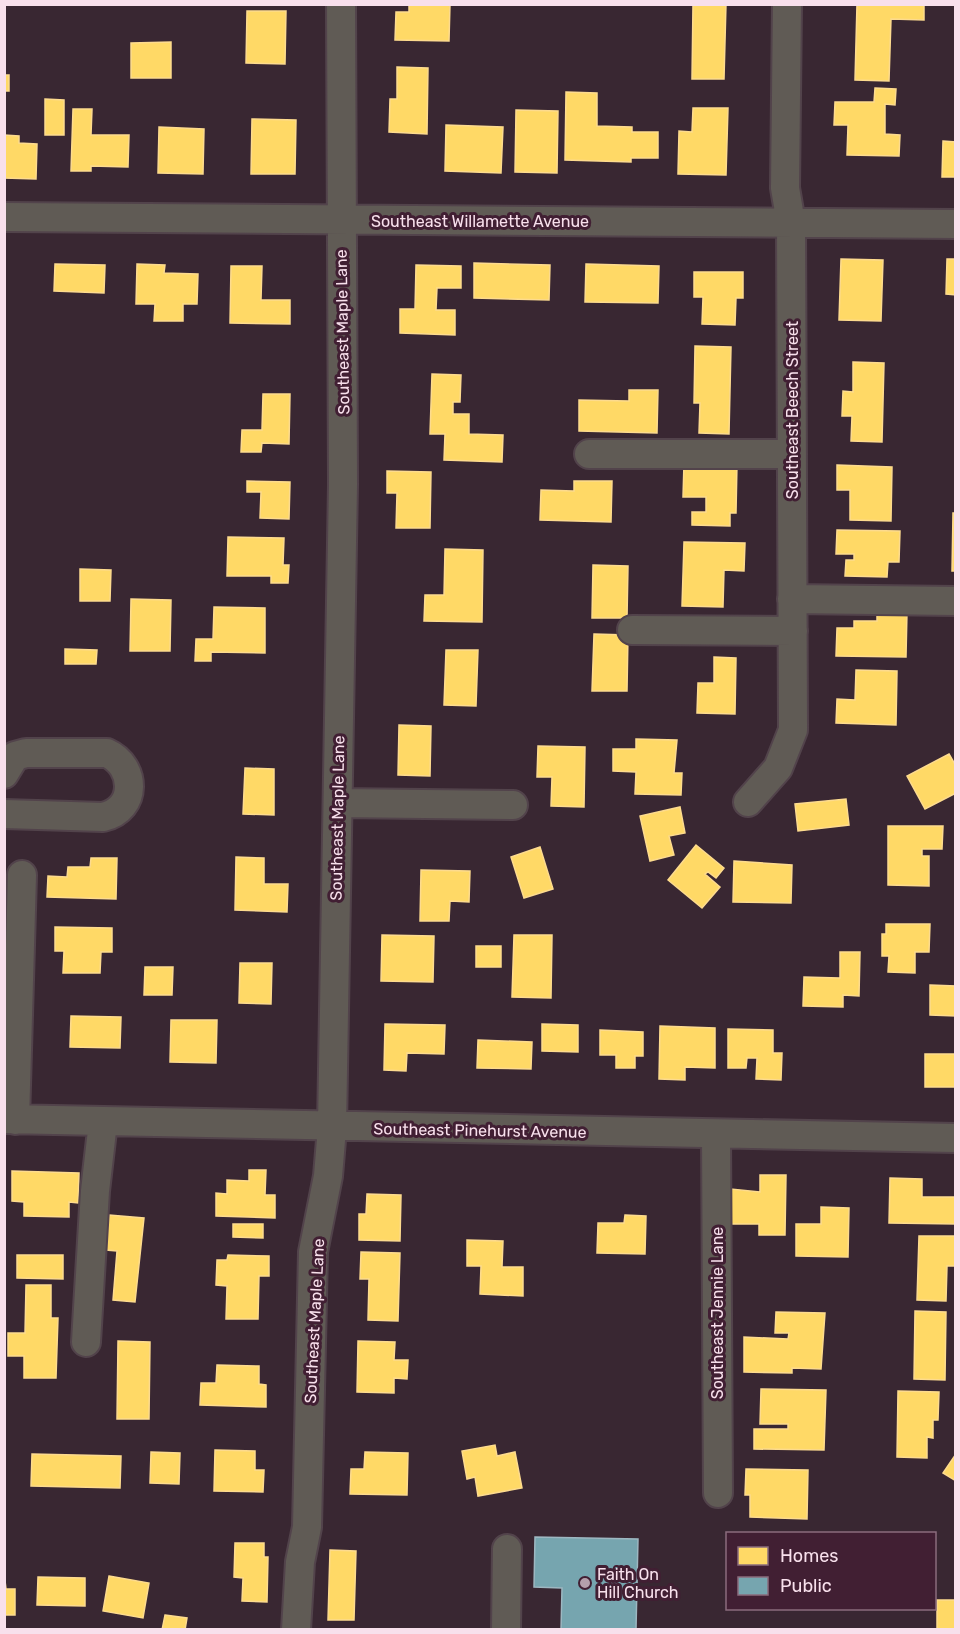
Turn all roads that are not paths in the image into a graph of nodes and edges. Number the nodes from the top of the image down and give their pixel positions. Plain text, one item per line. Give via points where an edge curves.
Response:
1 (341, 4) edge
2 (787, 4) edge
3 (4, 217) edge
4 (341, 221) junction
5 (791, 223) junction
6 (956, 224) edge
7 (590, 454) dead end
8 (792, 454) junction
9 (792, 599) junction
10 (956, 601) edge
11 (632, 630) dead end
12 (793, 632) junction
13 (4, 774) edge
14 (748, 802) dead end
15 (338, 803) junction
16 (513, 805) dead end
17 (4, 814) edge
18 (22, 874) dead end
19 (10, 1120) edge
20 (103, 1122) junction
21 (332, 1128) junction
22 (716, 1134) junction
23 (956, 1138) edge
24 (86, 1342) dead end
25 (718, 1493) dead end
26 (507, 1549) dead end
27 (296, 1629) edge
28 (506, 1629) edge

1 - 4 street, Southeast Maple Lane
2 - 5 street, Southeast Beech Street via 785,188
3 - 4 street, Southeast Willamette Avenue
4 - 5 street, Southeast Willamette Avenue
4 - 15 street, Southeast Maple Lane via 344,484
5 - 6 street, Southeast Willamette Avenue
5 - 8 street, Southeast Beech Street
7 - 8 street
8 - 9 street, Southeast Beech Street
9 - 10 street
9 - 12 street, Southeast Beech Street
11 - 12 street
12 - 14 street, Southeast Beech Street via 793,730 778,768
13 - 17 street via 15,756 26,753 107,753 123,765 128,790 124,807 103,817
15 - 16 street
15 - 21 street, Southeast Maple Lane
18 - 19 street
19 - 20 street, Southeast Pinehurst Avenue
20 - 21 street, Southeast Pinehurst Avenue
20 - 24 street
21 - 22 street, Southeast Pinehurst Avenue
21 - 27 street, Southeast Maple Lane via 328,1176 313,1252 307,1527 300,1562
22 - 23 street, Southeast Pinehurst Avenue
22 - 25 street, Southeast Jennie Lane
26 - 28 street

